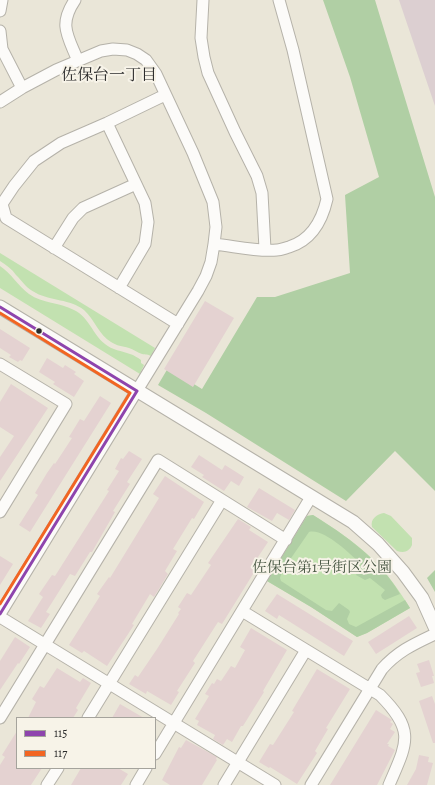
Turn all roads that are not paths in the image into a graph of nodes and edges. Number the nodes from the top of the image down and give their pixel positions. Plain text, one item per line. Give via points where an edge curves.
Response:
1 (2, 0) edge
2 (75, 0) edge
3 (279, 0) edge
4 (199, 1) edge
5 (0, 11) edge
6 (0, 31) edge
7 (1, 49) edge
8 (78, 61) junction
9 (22, 88) junction
10 (165, 95) junction
11 (0, 102) edge
12 (107, 123) junction
13 (136, 184) junction
14 (214, 244) junction
15 (54, 248) junction
16 (265, 250) junction
17 (119, 288) junction
18 (0, 307) edge
19 (178, 324) junction
20 (0, 364) edge
21 (137, 391) junction
22 (311, 498) junction
23 (222, 500) junction
24 (0, 512) edge
25 (286, 540) junction
26 (242, 611) junction
27 (0, 615) edge
28 (435, 627) edge
29 (435, 634) edge
30 (45, 644) junction
31 (306, 650) junction
32 (109, 684) junction
33 (370, 690) junction
34 (89, 717) edge
35 (0, 718) edge
36 (174, 723) junction
37 (156, 752) edge
38 (238, 762) junction
39 (57, 769) edge
40 (145, 769) edge
41 (47, 785) edge
42 (136, 785) edge
43 (224, 785) edge
44 (275, 785) edge
45 (311, 785) edge
46 (389, 785) edge

1 - 5 street
2 - 8 street via 65,20
3 - 16 street via 327,199 317,227 306,239 278,250
4 - 16 street via 201,38 208,73 257,176 262,193
6 - 7 street
7 - 9 street
8 - 9 street
8 - 10 street via 101,51 127,50 146,60 152,67
9 - 11 street
10 - 12 street
10 - 14 street via 210,193 216,217
12 - 13 street
12 - 15 street via 61,143 34,161 2,204 6,218
13 - 15 street via 83,208 73,218
13 - 17 street via 145,203 148,222 145,244
14 - 16 street
14 - 19 street via 206,276
15 - 17 street
17 - 19 street
18 - 21 street
19 - 21 street
20 - 24 street via 66,404
21 - 22 street
21 - 27 street
22 - 25 street
22 - 28 street via 353,522 378,544 422,598
23 - 25 street
23 - 30 street via 158,460
23 - 32 street
25 - 26 street
26 - 31 street
26 - 36 street
27 - 30 street
29 - 33 street via 404,648 394,656 382,669
30 - 32 street
30 - 35 street
31 - 33 street
31 - 38 street
32 - 34 street
32 - 36 street
33 - 45 street
33 - 46 street via 393,708 403,727 405,744
36 - 37 street
36 - 38 street
38 - 43 street
38 - 44 street
39 - 41 street
40 - 42 street

